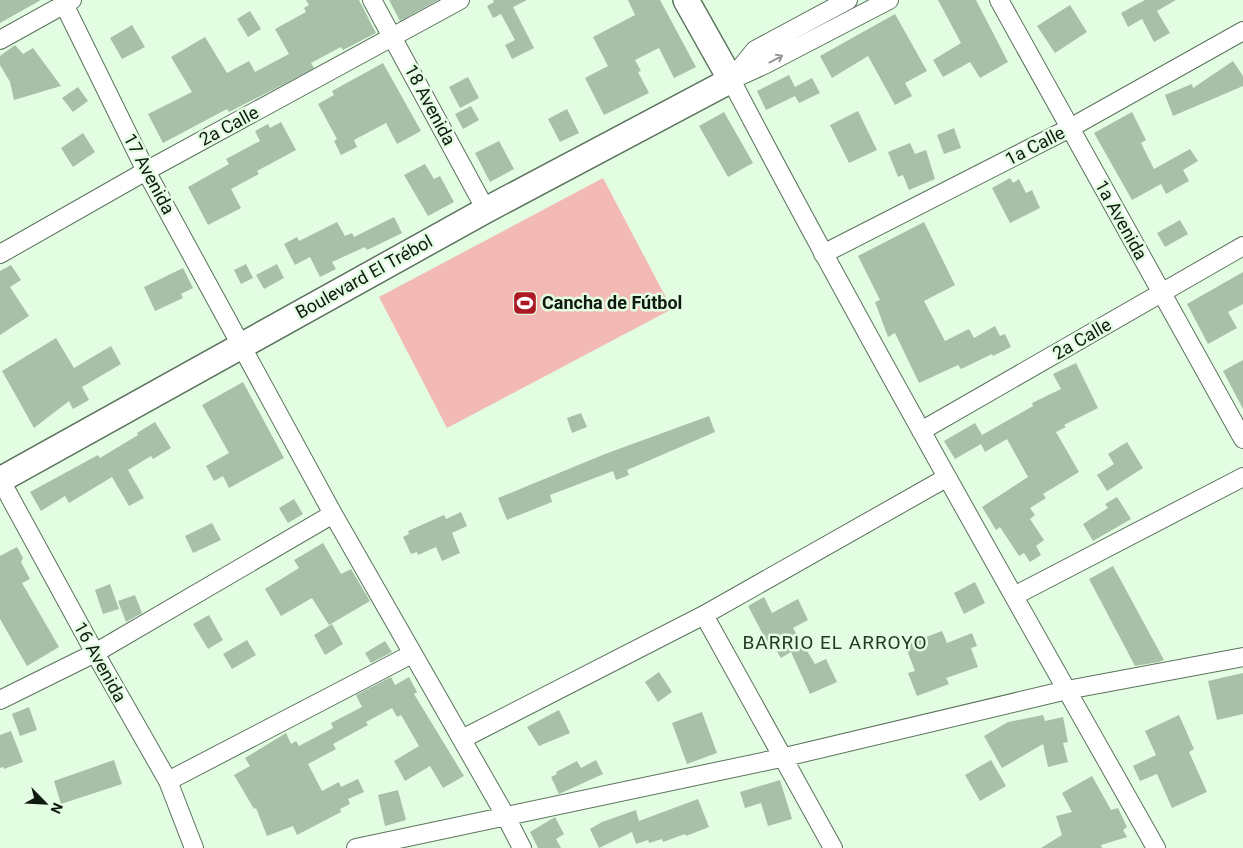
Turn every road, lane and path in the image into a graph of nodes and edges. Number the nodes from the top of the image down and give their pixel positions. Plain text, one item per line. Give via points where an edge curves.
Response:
1 (372, 0) edge
2 (460, 0) edge
3 (686, 0) edge
4 (848, 0) edge
5 (889, 0) edge
6 (999, 0) edge
7 (66, 1) edge
8 (1243, 31) edge
9 (394, 36) junction
10 (0, 40) edge
11 (731, 80) junction
12 (1070, 128) junction
13 (146, 171) junction
14 (486, 210) junction
15 (1243, 246) edge
16 (0, 254) edge
17 (822, 254) junction
18 (1162, 294) junction
19 (242, 344) junction
20 (921, 431) junction
21 (1243, 439) edge
22 (1243, 477) edge
23 (946, 478) junction
24 (0, 479) edge
25 (333, 514) junction
26 (1014, 596) junction
27 (704, 615) junction
28 (95, 653) junction
29 (412, 654) junction
30 (1243, 657) edge
31 (1067, 690) junction
32 (0, 700) edge
33 (462, 739) junction
34 (781, 758) junction
35 (168, 781) junction
36 (506, 815) junction
37 (194, 848) edge
38 (356, 848) edge
39 (522, 848) edge
40 (833, 848) edge
41 (1156, 848) edge

1 - 9 street, 18 Avenida
2 - 9 street, 2a Calle
3 - 11 main road
4 - 11 street, Boulevard El Trébol via 755,50
11 -> 5 street, Boulevard El Trébol
6 - 12 street, 1a Avenida
7 - 10 street
7 - 13 street, 17 Avenida
8 - 12 street, 1a Calle
9 - 13 street, 2a Calle
9 - 14 street, 18 Avenida
11 - 14 main road, Boulevard El Trébol
11 - 17 street
12 - 17 street, 1a Calle
12 - 18 street, 1a Avenida
13 - 16 street, 2a Calle
13 - 19 street, 17 Avenida
14 - 19 main road, Boulevard El Trébol
15 - 18 street, 2a Calle
17 - 20 street
18 - 20 street, 2a Calle
18 - 21 street, 1a Avenida
19 - 24 main road, Boulevard El Trébol
19 - 25 street, 17 Avenida
20 - 23 street
22 - 26 street
23 - 26 street
23 - 27 street
24 - 28 street, 16 Avenida
25 - 28 street
25 - 29 street, 17 Avenida
26 - 31 street
27 - 33 street
27 - 34 street
28 - 32 street
28 - 35 street, 16 Avenida
29 - 33 street, 17 Avenida
29 - 35 street
30 - 31 street
31 - 34 street
31 - 41 street
33 - 36 street, 17 Avenida
34 - 36 street
34 - 40 street
35 - 37 street, 16 Avenida
36 - 38 street
36 - 39 street, 17 Avenida

